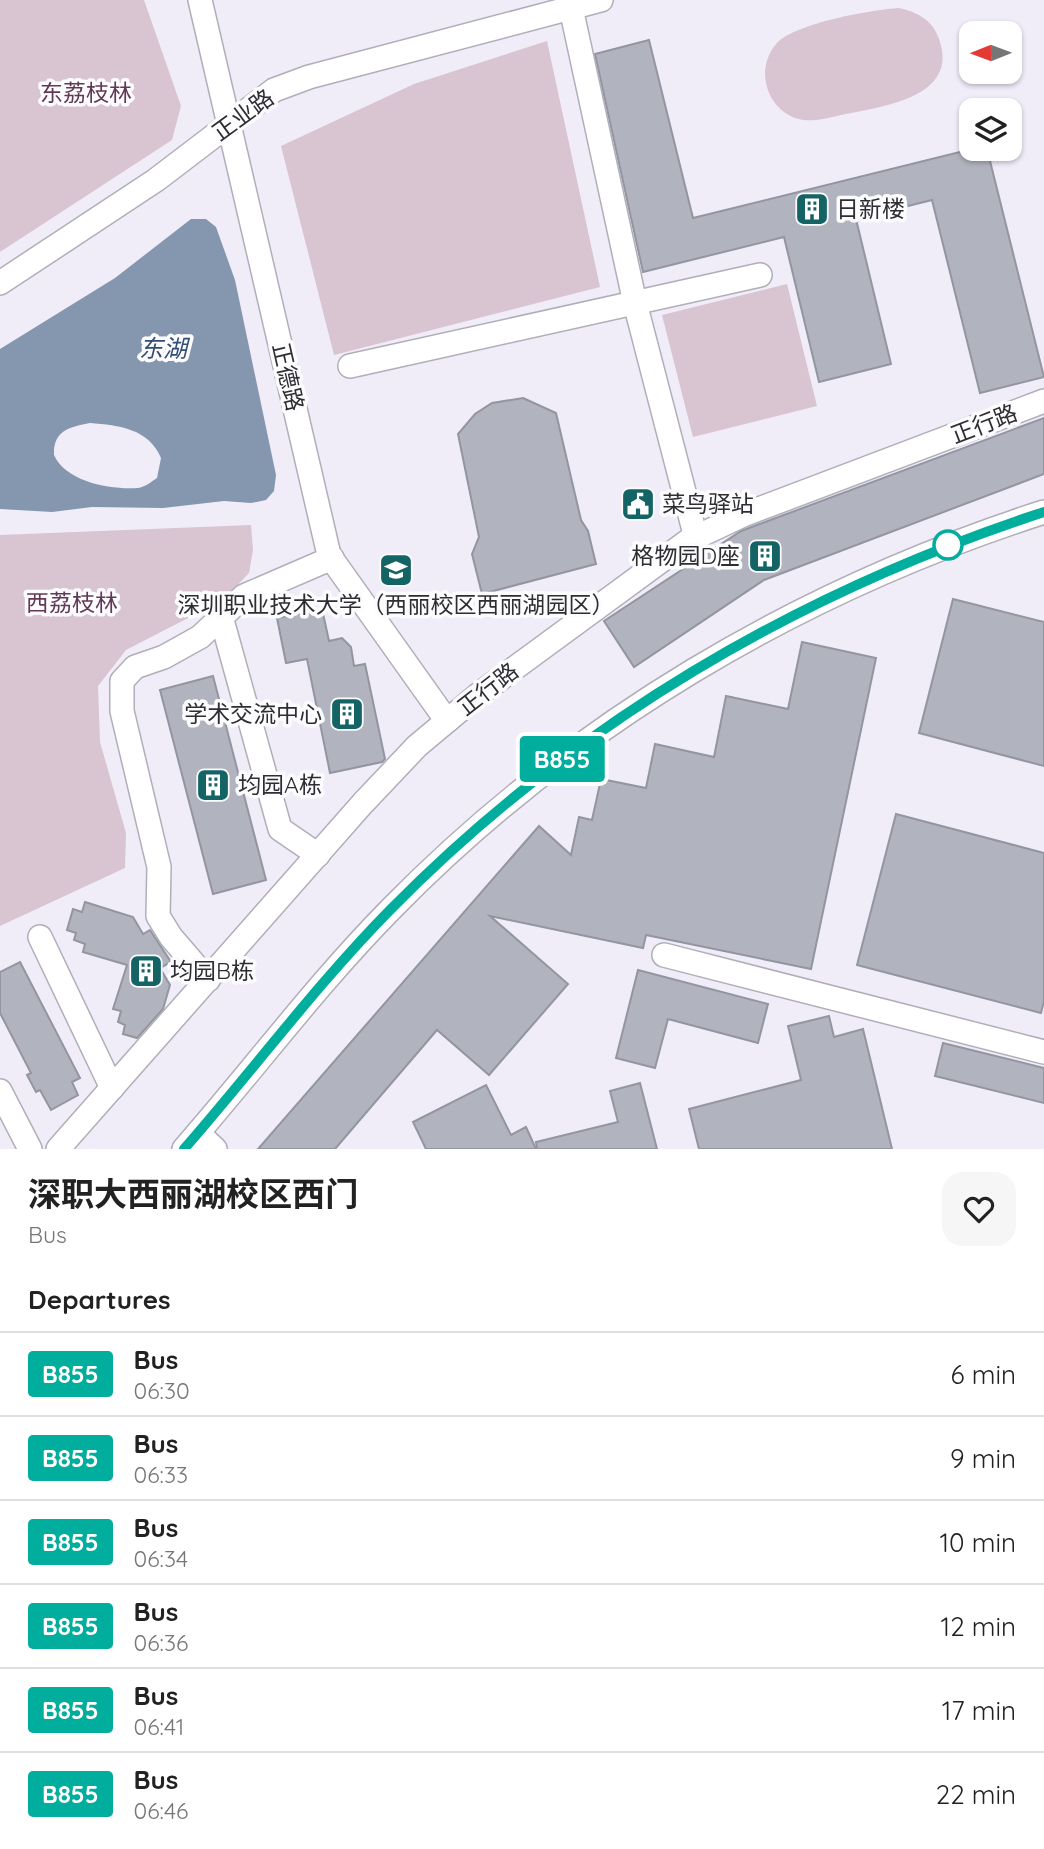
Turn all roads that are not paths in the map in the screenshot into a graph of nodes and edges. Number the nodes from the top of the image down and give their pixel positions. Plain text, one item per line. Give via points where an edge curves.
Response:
1 (200, 0) edge
2 (601, 0) edge
3 (571, 8) junction
4 (231, 123) junction
5 (760, 275) dead end
6 (0, 283) edge
7 (635, 303) junction
8 (350, 366) dead end
9 (1044, 401) edge
10 (1044, 512) edge
11 (696, 538) junction
12 (331, 558) junction
13 (222, 620) junction
14 (447, 721) junction
15 (318, 855) junction
16 (40, 937) dead end
17 (664, 955) dead end
18 (208, 980) junction
19 (1044, 1052) edge
20 (112, 1088) junction
21 (0, 1091) edge
22 (191, 1141) edge
23 (30, 1149) edge
24 (58, 1149) edge
25 (215, 1149) edge

1 - 4 street, 正德路
2 - 3 street, 正业路
3 - 4 street, 正业路 via 309,76 274,90
3 - 7 street
4 - 6 street, 正业路 via 156,180
4 - 12 street, 正德路
5 - 7 street
7 - 8 street
7 - 11 street
9 - 11 street, 正行路 via 743,515
10 - 22 street via 925,554 795,613 670,684 553,766 391,909
11 - 14 street, 正行路
12 - 13 street via 244,596
12 - 14 street, 正德路
13 - 15 street via 280,829
13 - 18 street via 164,657 135,667 122,681 122,711 159,867 158,916
14 - 15 street, 正行路 via 417,746
15 - 18 street, 正行路
16 - 20 street
17 - 19 street
18 - 20 street, 正行路
20 - 24 street, 正行路
21 - 23 street
22 - 25 street

